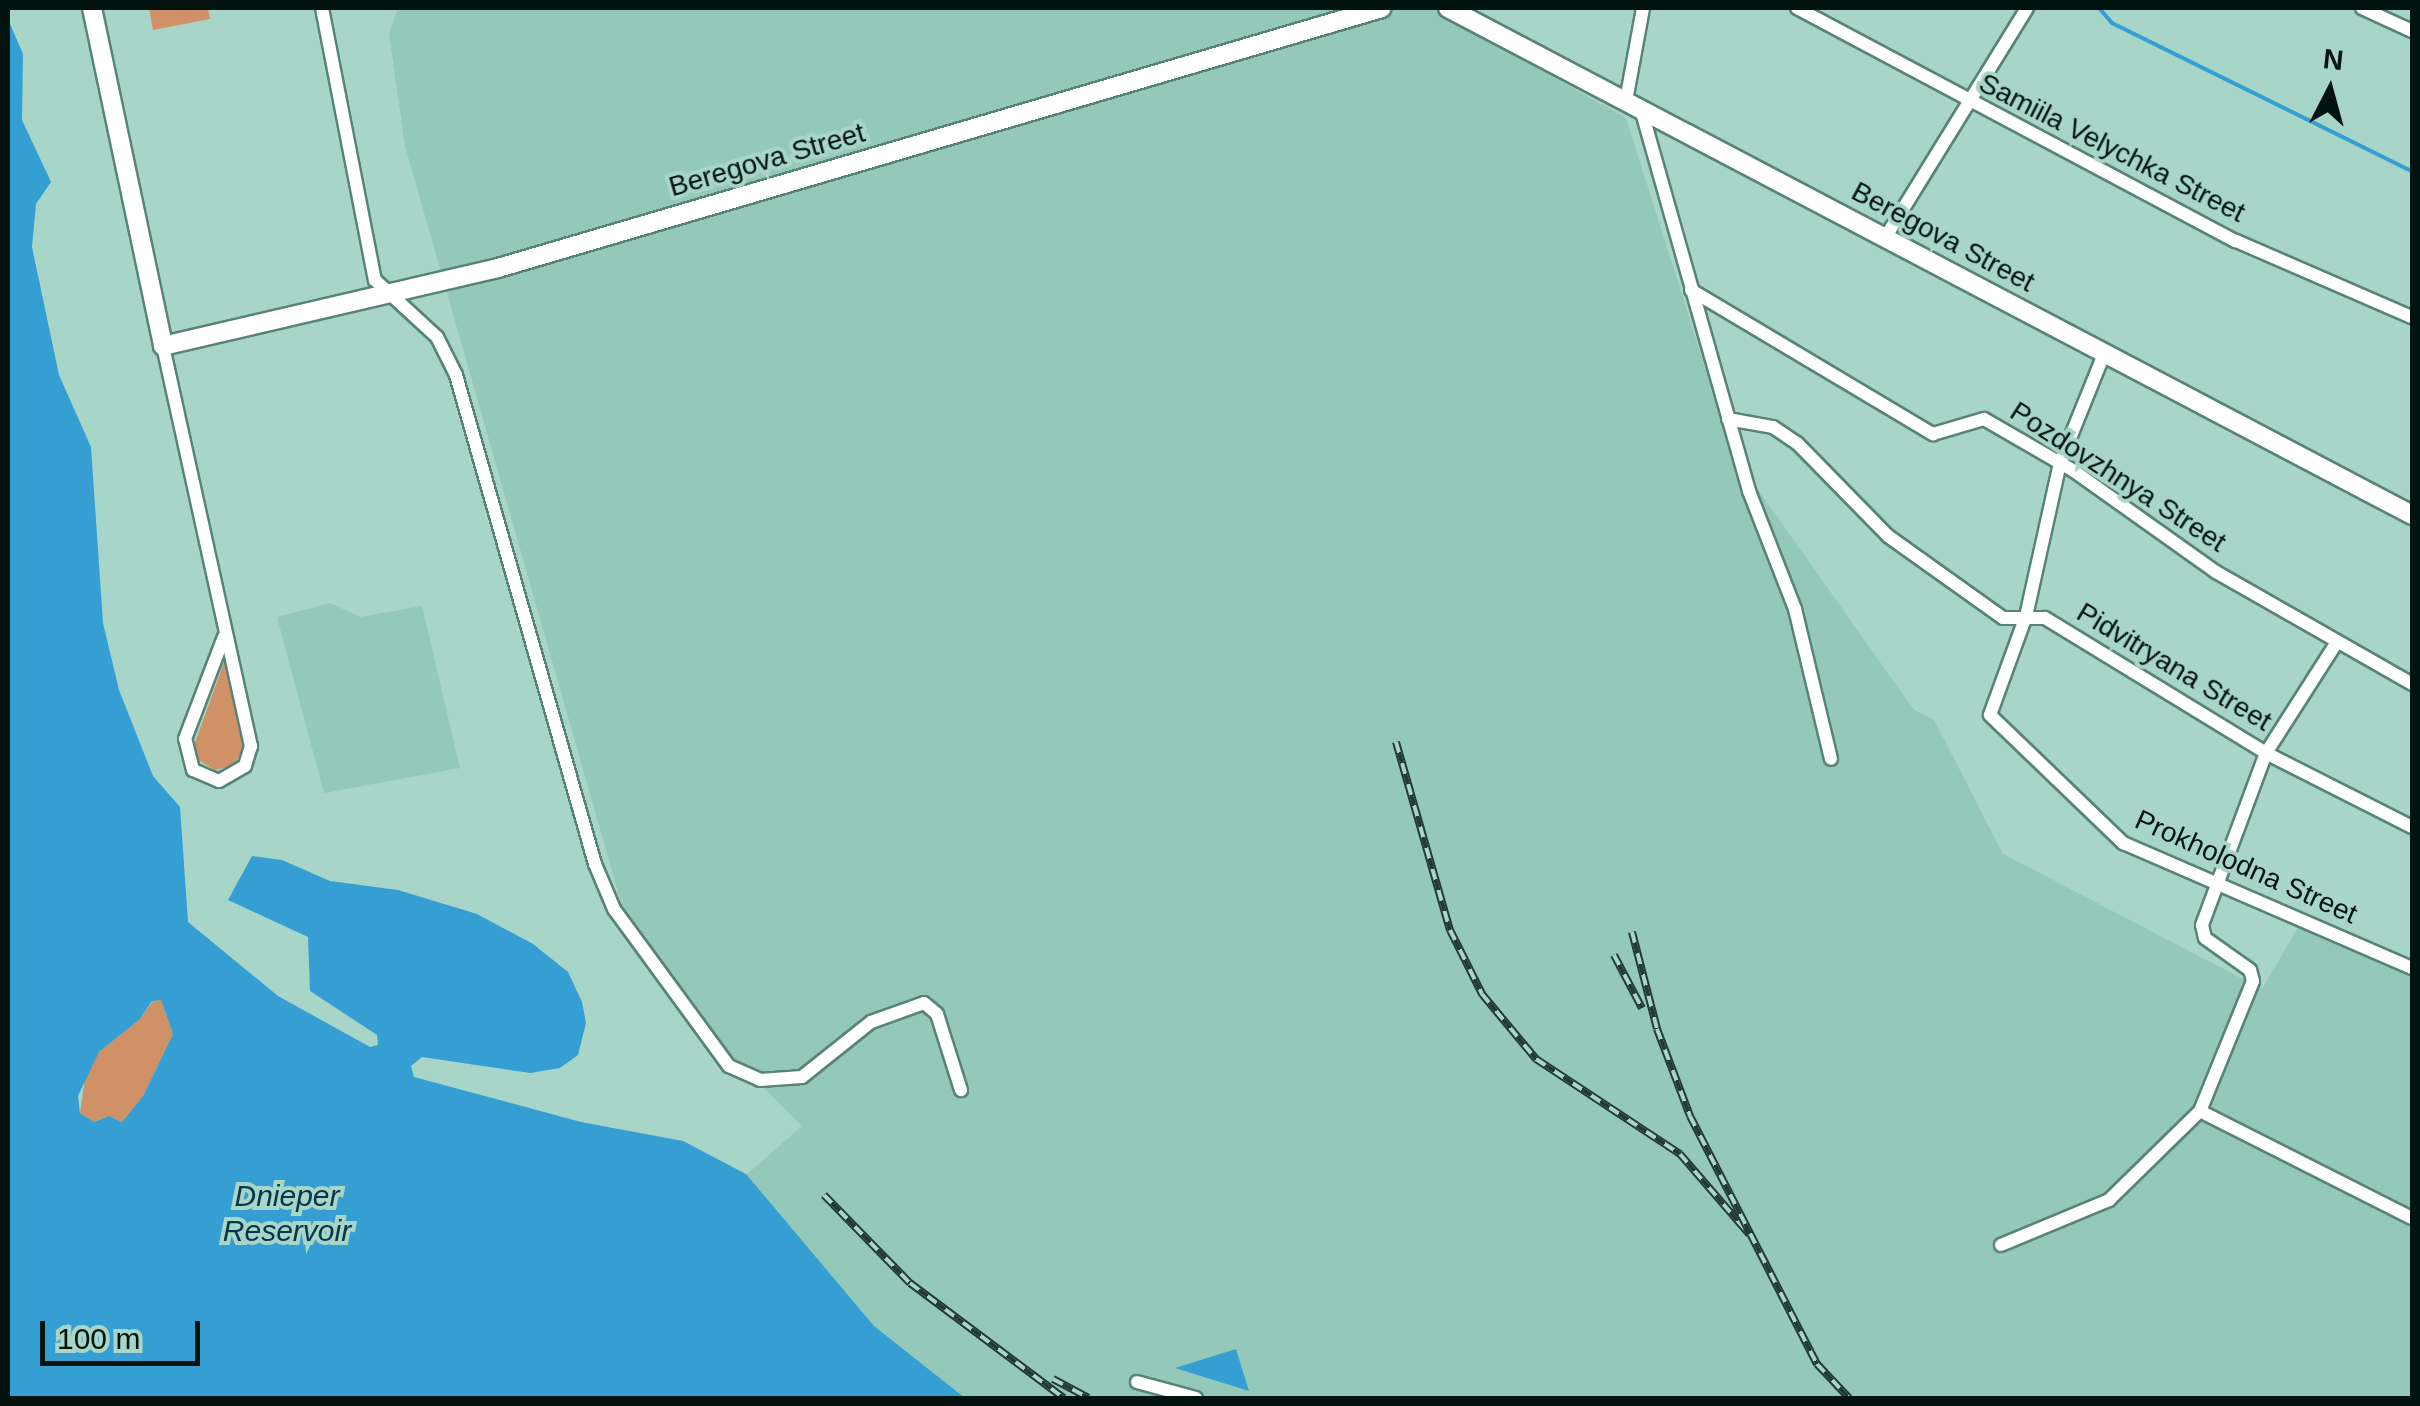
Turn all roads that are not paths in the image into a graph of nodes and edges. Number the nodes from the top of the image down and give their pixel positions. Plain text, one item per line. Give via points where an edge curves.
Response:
1 (92, 8) edge
2 (322, 8) edge
3 (1382, 8) edge
4 (1448, 8) edge
5 (1642, 8) edge
6 (1797, 8) edge
7 (2027, 8) edge
8 (2362, 8) edge
9 (2412, 31) edge
10 (1970, 104) junction
11 (1634, 105) junction
12 (1885, 238) junction
13 (1691, 290) junction
14 (389, 296) junction
15 (2412, 318) edge
16 (163, 346) junction
17 (2104, 354) junction
18 (1728, 420) junction
19 (2060, 463) junction
20 (2412, 515) edge
21 (2026, 616) junction
22 (224, 637) junction
23 (2337, 642) junction
24 (2412, 684) edge
25 (2266, 753) junction
26 (1831, 759) dead end
27 (2412, 827) edge
28 (2216, 881) junction
29 (2412, 968) edge
30 (961, 1090) dead end
31 (2200, 1110) junction
32 (2412, 1218) edge
33 (2001, 1244) dead end
34 (1136, 1382) dead end
35 (1196, 1398) edge

1 - 16 street
2 - 14 street via 375,280
3 - 14 street, Beregova Street
4 - 11 street, Beregova Street
5 - 11 street
6 - 10 street, Samiila Velychka Street
7 - 10 street
8 - 9 street
10 - 12 street via 1917,178
10 - 15 street, Samiila Velychka Street via 2236,241
11 - 12 street, Beregova Street
11 - 13 street
12 - 17 street, Beregova Street
13 - 18 street
13 - 19 street, Pozdovzhnya Street via 1933,434 1978,418
14 - 16 street, Beregova Street
14 - 30 street via 436,338 456,375 595,864 614,909 686,1013 729,1066 760,1080 782,1081 802,1076 871,1022 924,1003 937,1014
16 - 22 street
17 - 19 street
17 - 20 street, Beregova Street
18 - 21 street, Pidvitryana Street via 1773,428 1797,442 1919,562 2003,618
18 - 26 street via 1795,609
19 - 21 street
19 - 23 street, Pozdovzhnya Street via 2216,572
21 - 25 street, Pidvitryana Street via 2062,628
21 - 28 street, Prokholodna Street via 1989,709 2105,832
22 - 22 street via 251,746 238,774 209,780 193,770 185,740
23 - 24 street, Pozdovzhnya Street
23 - 25 street
25 - 27 street, Pidvitryana Street
25 - 28 street
28 - 29 street, Prokholodna Street
28 - 31 street via 2202,931 2250,970 2253,981
31 - 32 street
31 - 33 street via 2108,1200
34 - 35 street

